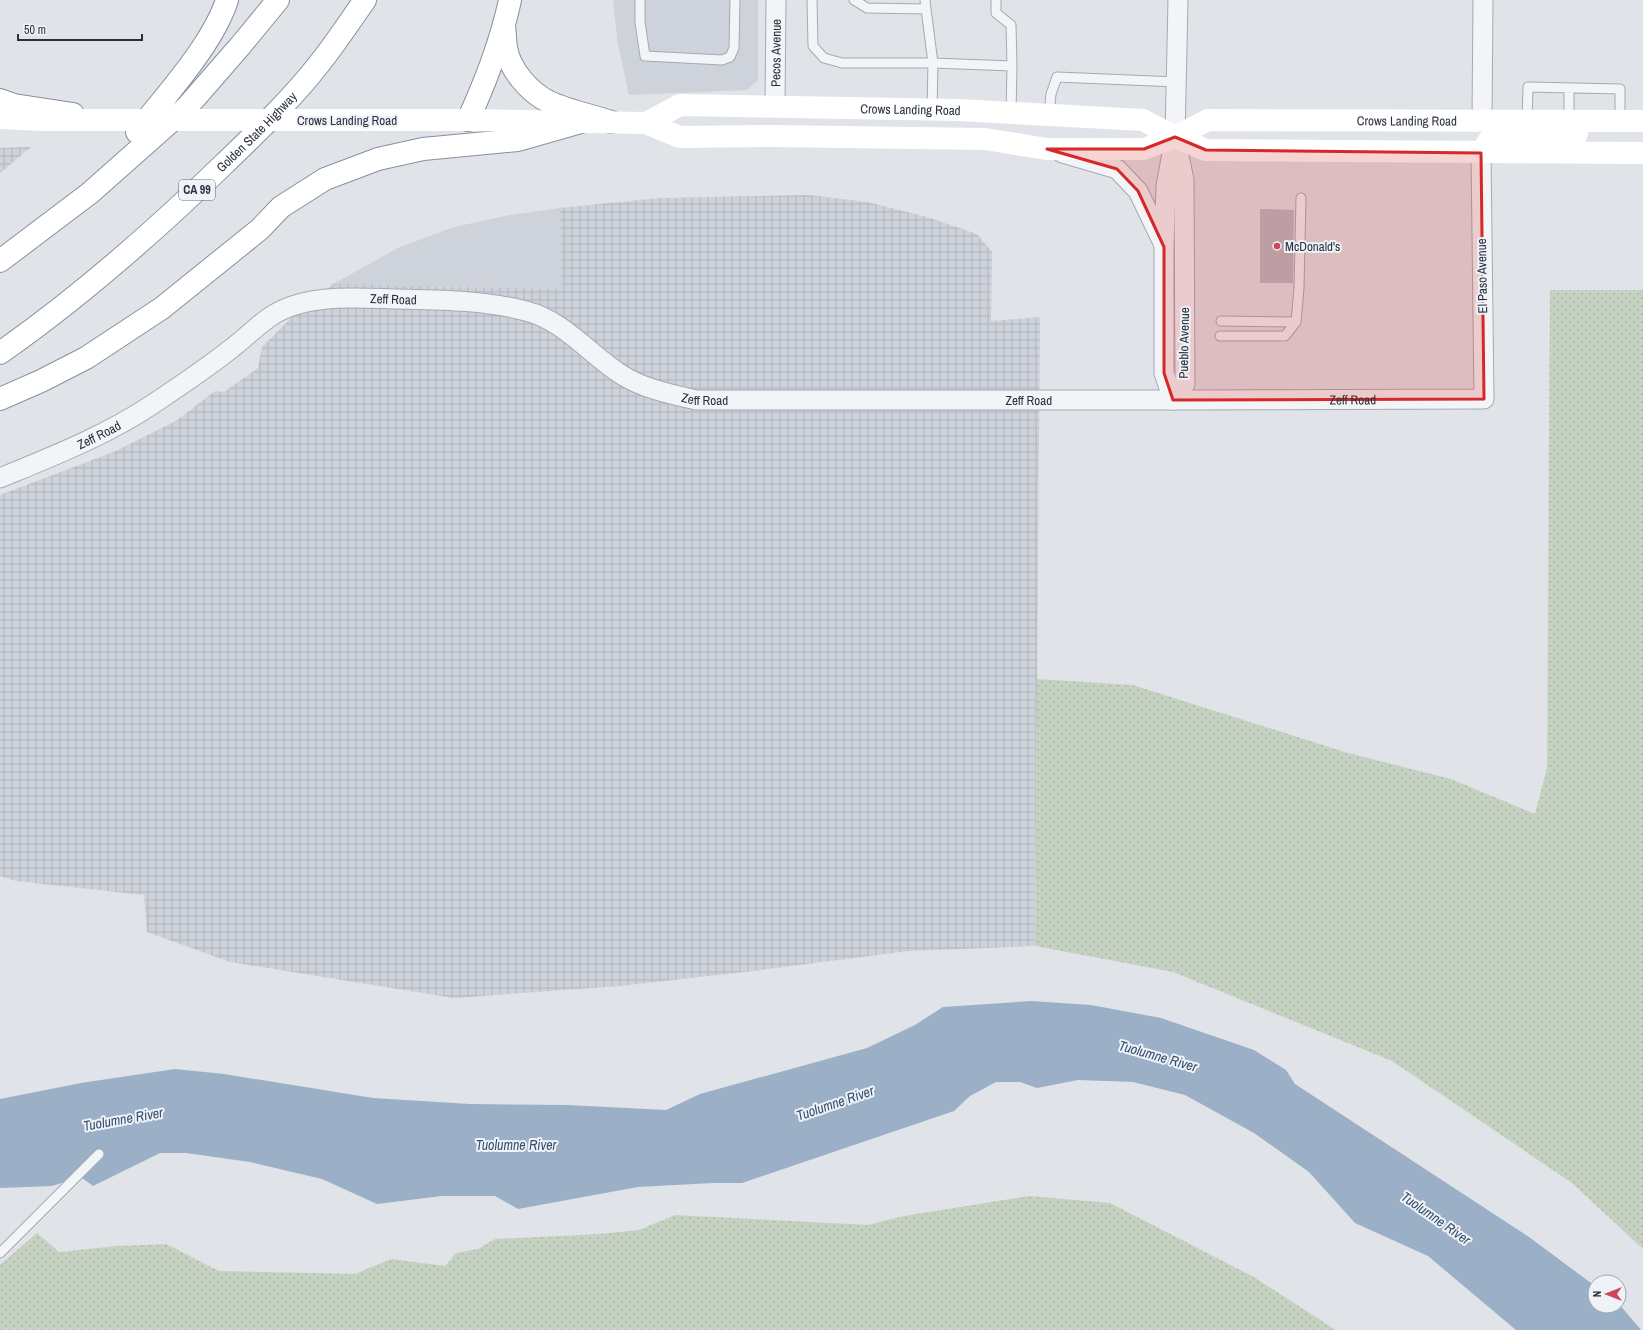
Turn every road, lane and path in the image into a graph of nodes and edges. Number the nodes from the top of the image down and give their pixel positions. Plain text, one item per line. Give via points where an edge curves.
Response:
1 (227, 0) edge
2 (278, 0) edge
3 (365, 0) edge
4 (510, 0) edge
5 (640, 0) edge
6 (735, 0) edge
7 (776, 0) edge
8 (812, 0) edge
9 (854, 0) edge
10 (996, 0) edge
11 (1178, 0) edge
12 (1483, 0) edge
13 (925, 4) edge
14 (504, 26) junction
15 (933, 63) junction
16 (1012, 66) junction
17 (1177, 82) junction
18 (1569, 88) junction
19 (0, 100) edge
20 (775, 106) junction
21 (932, 110) junction
22 (1011, 113) junction
23 (42, 114) junction
24 (1049, 115) junction
25 (0, 118) edge
26 (468, 120) junction
27 (1482, 120) junction
28 (1527, 120) junction
29 (1569, 121) junction
30 (1633, 121) edge
31 (581, 122) junction
32 (611, 122) junction
33 (646, 123) junction
34 (1175, 137) junction
35 (1047, 149) junction
36 (1481, 153) junction
37 (1643, 153) edge
38 (90, 193) junction
39 (1301, 198) dead end
40 (1164, 247) junction
41 (0, 261) edge
42 (1221, 321) dead end
43 (1296, 322) junction
44 (1220, 336) dead end
45 (0, 353) edge
46 (0, 399) edge
47 (1484, 399) joint
48 (1173, 400) junction
49 (0, 478) edge
50 (99, 1154) dead end
51 (0, 1253) edge

1 - 38 main road via 198,54
2 - 38 main road via 187,107
3 - 45 main road, Golden State Highway / CA 99 via 319,64 263,126 209,179 101,276 43,323
4 - 14 main road
5 - 6 lane via 645,56 722,60 730,57 734,48
7 - 20 street, Pecos Avenue
8 - 15 lane via 813,46 824,58 842,63
9 - 13 lane via 866,8
10 - 16 lane via 996,13 1011,25
11 - 17 street, Pueblo Avenue
12 - 27 street
13 - 15 lane
14 - 26 main road via 491,68
14 - 32 main road via 506,49 512,63 521,78 536,94 550,102
15 - 16 lane
15 - 21 lane
16 - 22 lane
17 - 24 lane via 1057,77 1051,94
17 - 34 street, Pueblo Avenue
18 - 28 lane via 1528,87
18 - 29 lane
18 - 30 lane via 1620,89
19 - 23 main road
20 - 21 main road, Crows Landing Road
20 - 33 main road, Crows Landing Road via 680,105
21 - 22 main road, Crows Landing Road
22 - 24 main road, Crows Landing Road
23 - 25 main road, Crows Landing Road
23 - 26 main road, Crows Landing Road, bridge via 102,120
24 - 34 main road, Crows Landing Road via 1143,120
26 - 31 main road, Crows Landing Road
27 - 28 main road, Crows Landing Road
27 - 34 main road, Crows Landing Road via 1208,120
28 - 29 main road, Crows Landing Road
29 - 30 main road, Crows Landing Road
30 - 36 main road via 1615,130 1585,134 1506,136 1489,140
31 - 32 main road, Crows Landing Road
31 - 46 main road via 518,140 423,150 378,159 326,179 281,207 260,229 151,316 86,358
32 - 33 main road, Crows Landing Road
33 - 35 main road, Crows Landing Road via 680,137 984,139
34 - 35 main road, Crows Landing Road via 1144,150
34 - 36 main road, Crows Landing Road via 1206,150
34 - 40 street, Pueblo Avenue via 1166,186
34 - 48 street, Pueblo Avenue via 1184,180 1185,384
35 - 40 street via 1117,169 1138,191
36 - 37 main road, Crows Landing Road
36 - 47 street, El Paso Avenue
38 - 41 main road
39 - 43 lane
40 - 48 street, Pueblo Avenue via 1164,374
42 - 43 lane
43 - 44 lane via 1285,336
47 - 48 street, Zeff Road
48 - 49 street, Zeff Road via 696,400 640,384 622,376 554,323 529,312 462,301 358,298 320,300 293,306 271,315 233,348 152,405 117,425
50 - 51 lane

